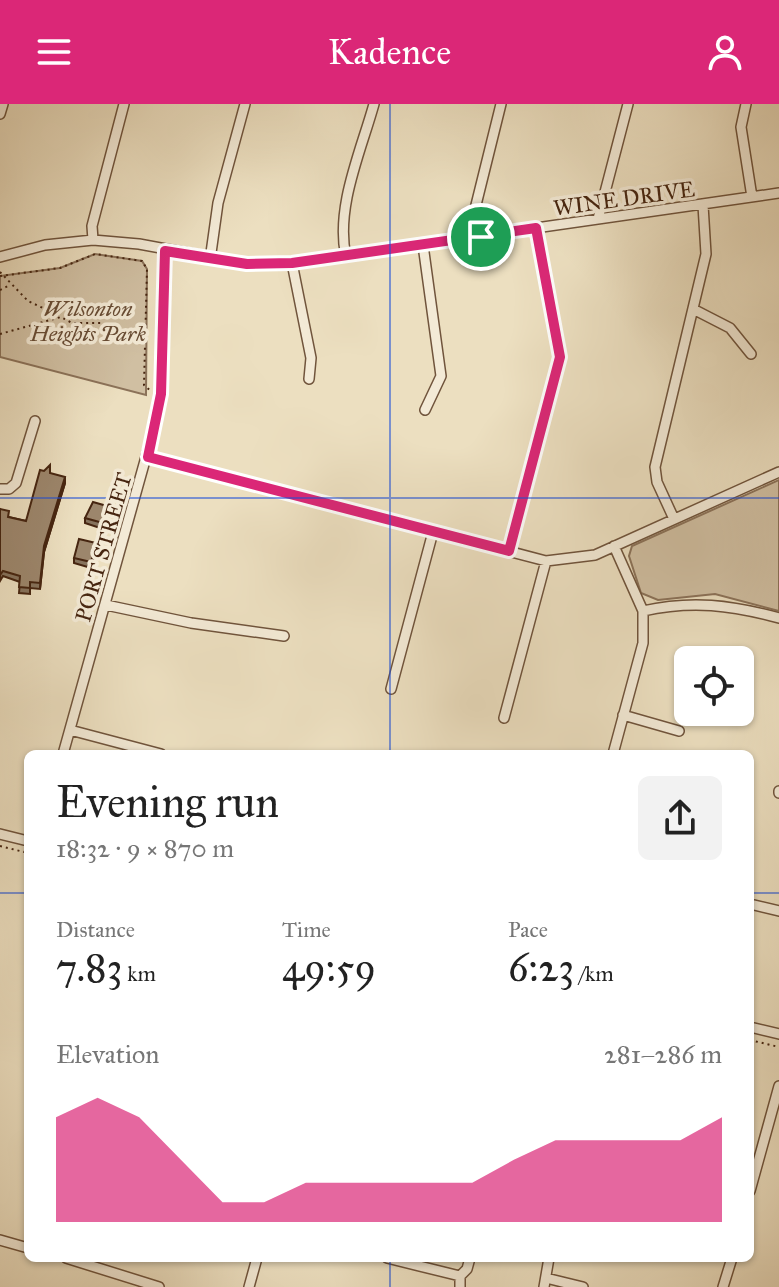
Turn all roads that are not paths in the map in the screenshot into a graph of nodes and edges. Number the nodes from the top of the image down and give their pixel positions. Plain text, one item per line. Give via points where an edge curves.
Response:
1 (3, 104) edge
2 (124, 104) edge
3 (245, 104) edge
4 (374, 104) edge
5 (501, 104) edge
6 (628, 104) edge
7 (746, 104) edge
8 (0, 114) edge
9 (779, 193) edge
10 (752, 197) junction
11 (703, 205) junction
12 (598, 219) junction
13 (536, 228) junction
14 (481, 237) junction
15 (93, 240) junction
16 (423, 245) junction
17 (165, 251) junction
18 (0, 257) edge
19 (346, 257) junction
20 (210, 260) junction
21 (292, 263) junction
22 (693, 309) junction
23 (751, 354) dead end
24 (309, 379) dead end
25 (425, 410) dead end
26 (35, 421) dead end
27 (148, 457) junction
28 (779, 472) edge
29 (0, 489) edge
30 (674, 519) junction
31 (433, 532) junction
32 (614, 546) junction
33 (509, 551) junction
34 (546, 561) junction
35 (106, 605) junction
36 (643, 611) junction
37 (779, 618) edge
38 (284, 636) dead end
39 (391, 689) dead end
40 (623, 715) junction
41 (504, 718) dead end
42 (70, 730) junction
43 (679, 731) dead end
44 (64, 750) edge
45 (146, 750) edge
46 (614, 750) edge
47 (0, 834) edge
48 (24, 840) edge
49 (754, 905) edge
50 (779, 911) edge
51 (754, 1028) edge
52 (779, 1034) edge
53 (779, 1086) edge
54 (754, 1177) edge
55 (0, 1240) edge
56 (24, 1247) edge
57 (79, 1262) edge
58 (256, 1262) edge
59 (403, 1262) edge
60 (469, 1262) edge
61 (548, 1262) edge
62 (731, 1262) edge
63 (460, 1276) junction
64 (545, 1282) edge
65 (159, 1287) edge
66 (249, 1287) edge
67 (460, 1287) edge
68 (583, 1287) edge
69 (723, 1287) edge

1 - 8 street
2 - 15 street via 92,226
3 - 20 street via 218,203
4 - 19 street via 347,202 341,236
5 - 14 street via 475,209
6 - 12 street
7 - 10 street via 741,127
9 - 10 street, WINE DRIVE
10 - 11 street, WINE DRIVE
11 - 12 street, WINE DRIVE
11 - 22 street via 706,254
12 - 13 street, WINE DRIVE
13 - 14 street, WINE DRIVE
13 - 33 street via 560,357
14 - 16 street, WINE DRIVE
15 - 17 street, WINE DRIVE
15 - 18 street, WINE DRIVE
16 - 19 street, WINE DRIVE
16 - 25 street via 441,376
17 - 20 street, WINE DRIVE
17 - 27 street, PORT STREET via 161,394
19 - 21 street, WINE DRIVE
20 - 21 street, WINE DRIVE
21 - 24 street via 311,358
22 - 23 street via 730,328
22 - 30 street via 655,467
26 - 29 street via 16,483
27 - 31 street
27 - 35 street, PORT STREET
28 - 30 street
30 - 32 street
31 - 33 street
31 - 39 street
32 - 34 street via 595,555
32 - 36 street
33 - 34 street
34 - 41 street
35 - 38 street
35 - 42 street, PORT STREET
36 - 37 street via 675,603 726,604
36 - 40 street via 643,643
40 - 43 street
40 - 46 street
42 - 44 street, PORT STREET
42 - 45 street
47 - 48 street
49 - 50 street
51 - 52 street
53 - 54 street
55 - 56 street
57 - 65 street
58 - 66 street
59 - 63 street
60 - 63 street
61 - 64 street
62 - 69 street
63 - 67 street
64 - 68 street

